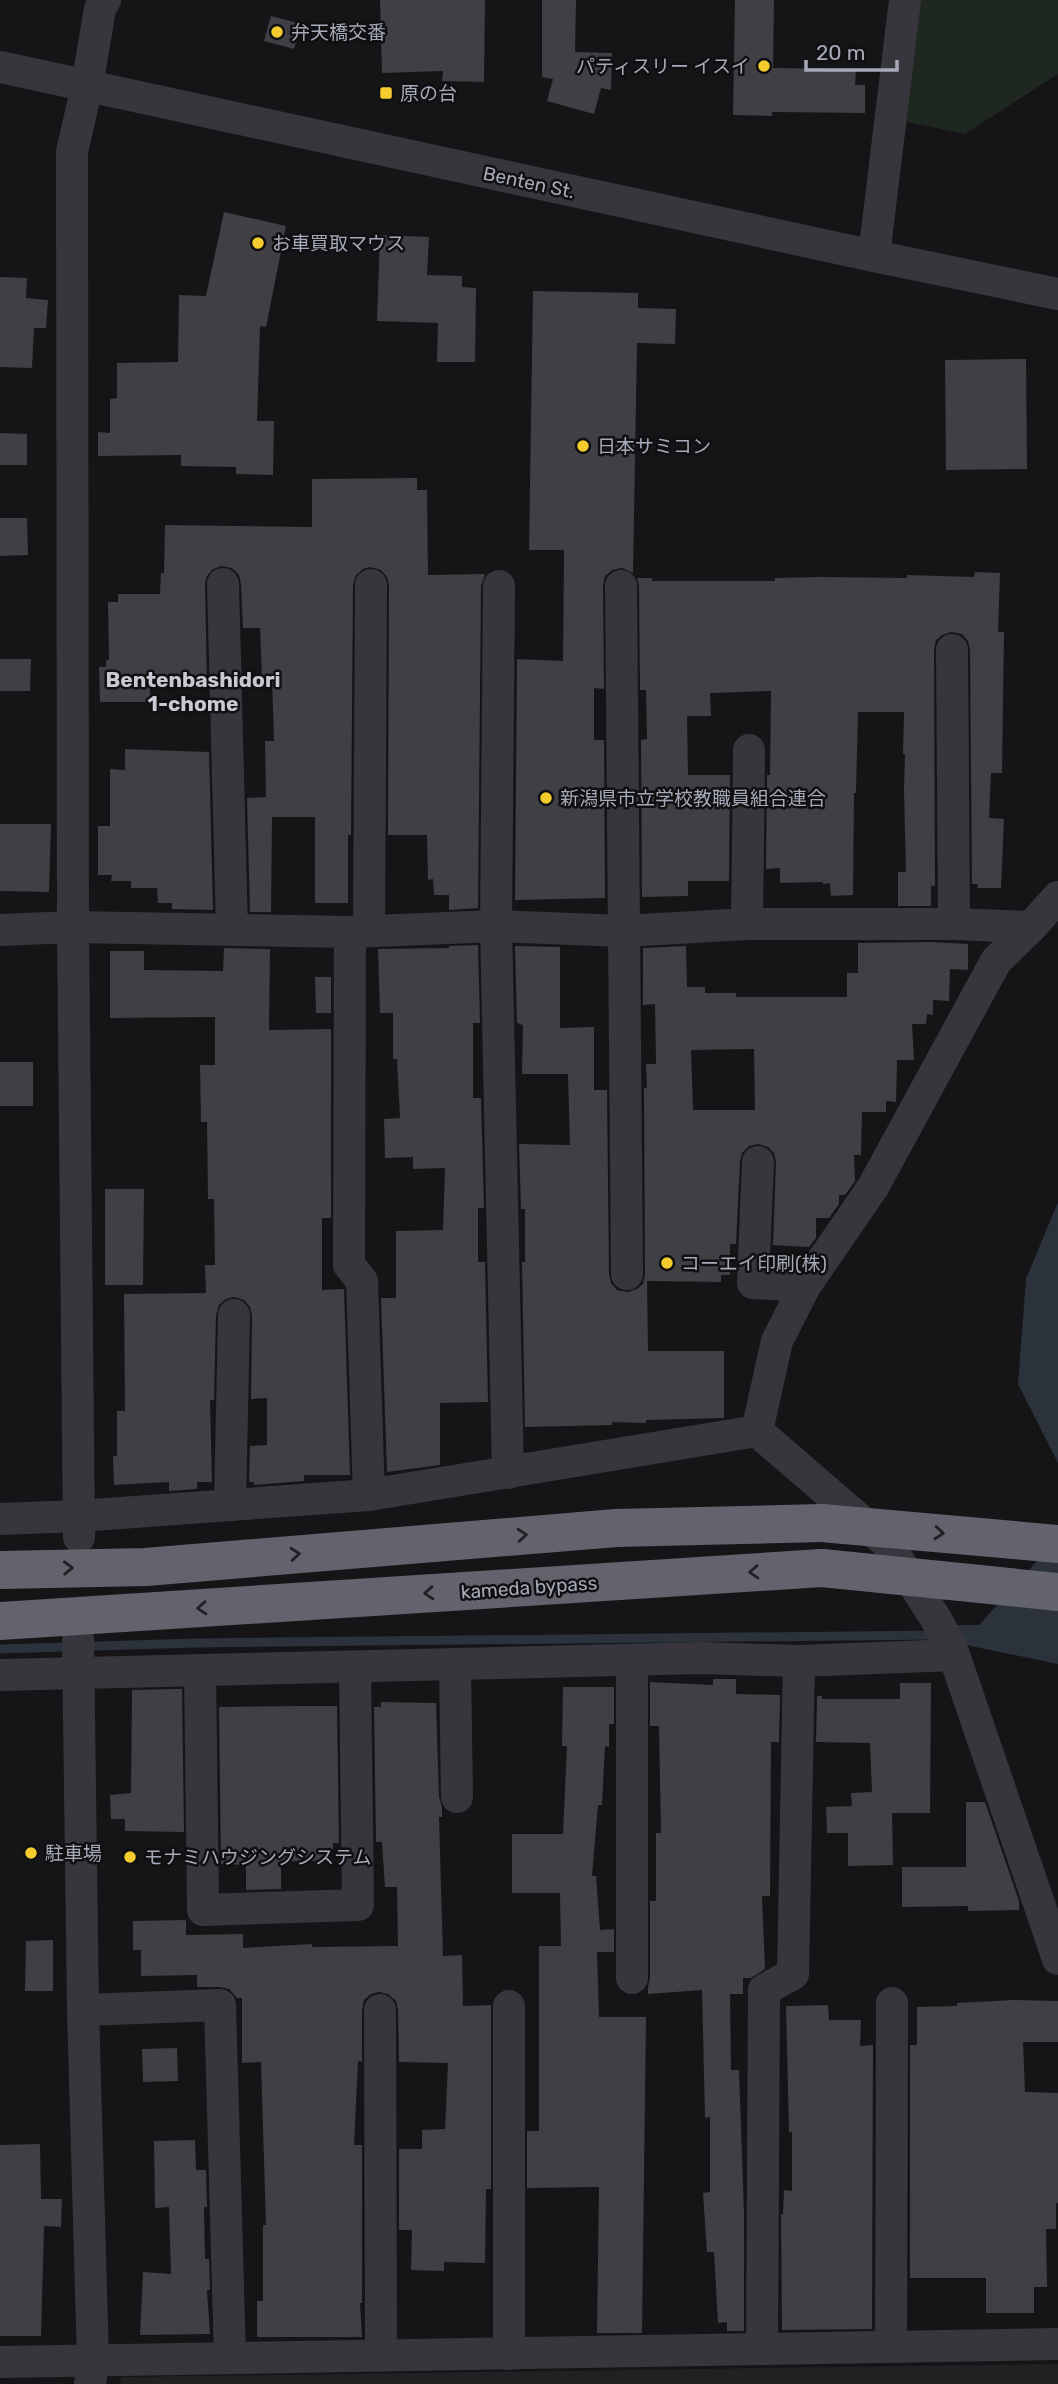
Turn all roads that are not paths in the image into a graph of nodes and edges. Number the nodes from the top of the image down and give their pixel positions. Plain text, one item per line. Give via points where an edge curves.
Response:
1 (105, 0) edge
2 (905, 0) edge
3 (0, 67) edge
4 (87, 86) junction
5 (874, 256) junction
6 (1058, 294) edge
7 (223, 584) dead end
8 (371, 585) dead end
9 (499, 586) dead end
10 (621, 586) dead end
11 (952, 650) dead end
12 (742, 762) dead end
13 (1058, 897) edge
14 (747, 923) junction
15 (954, 925) junction
16 (496, 926) junction
17 (73, 927) junction
18 (1031, 928) junction
19 (232, 929) junction
20 (0, 930) edge
21 (624, 930) junction
22 (359, 931) junction
23 (758, 1162) dead end
24 (627, 1274) dead end
25 (805, 1286) junction
26 (234, 1315) dead end
27 (757, 1431) junction
28 (508, 1473) junction
29 (369, 1495) junction
30 (230, 1505) junction
31 (0, 1519) edge
32 (79, 1526) junction
33 (1058, 1544) edge
34 (0, 1570) edge
35 (1058, 1592) edge
36 (0, 1621) edge
37 (953, 1652) junction
38 (78, 1658) junction
39 (632, 1660) junction
40 (799, 1661) junction
41 (455, 1664) junction
42 (355, 1667) junction
43 (200, 1670) junction
44 (0, 1675) edge
45 (457, 1797) dead end
46 (1058, 1959) edge
47 (632, 1978) dead end
48 (892, 2004) dead end
49 (509, 2006) dead end
50 (83, 2010) junction
51 (380, 2010) dead end
52 (1058, 2344) edge
53 (891, 2347) junction
54 (762, 2349) junction
55 (509, 2354) junction
56 (381, 2356) junction
57 (230, 2358) junction
58 (0, 2362) edge
59 (91, 2372) edge

1 - 4 street
2 - 5 street
3 - 4 street, Benten St.
4 - 5 street, Benten St.
4 - 17 street via 72,152
5 - 6 street, Benten St.
7 - 19 street
8 - 22 street
9 - 16 street
10 - 21 street
11 - 15 street
12 - 14 street
13 - 18 street
14 - 15 street
14 - 21 street
15 - 18 street
16 - 21 street
16 - 22 street
16 - 28 street
17 - 19 street
17 - 20 street
17 - 32 street
18 - 25 street via 996,961 873,1187
19 - 22 street
21 - 24 street
22 - 29 street via 349,1265 362,1281
23 - 25 street via 753,1283
25 - 27 street via 777,1341
26 - 30 street
27 - 28 street
27 - 37 street via 888,1544
28 - 29 street
29 - 30 street
30 - 32 street
31 - 32 street
34 -> 33 highway, bridge via 146,1567 616,1528 822,1523
35 -> 36 highway, kameda bypass, bridge via 822,1568
37 - 40 street
37 - 46 street
38 - 43 street
38 - 44 street
38 - 50 street
39 - 40 street
39 - 41 street
39 - 47 street
40 - 54 street via 793,1974 764,1990
41 - 42 street
41 - 45 street
42 - 43 street
42 - 43 street via 358,1905 203,1910
48 - 53 street
49 - 55 street
50 - 57 street via 220,2005
50 - 59 street
51 - 56 street
52 - 53 street
53 - 54 street
54 - 55 street
55 - 56 street
56 - 57 street
57 - 59 street
58 - 59 street

